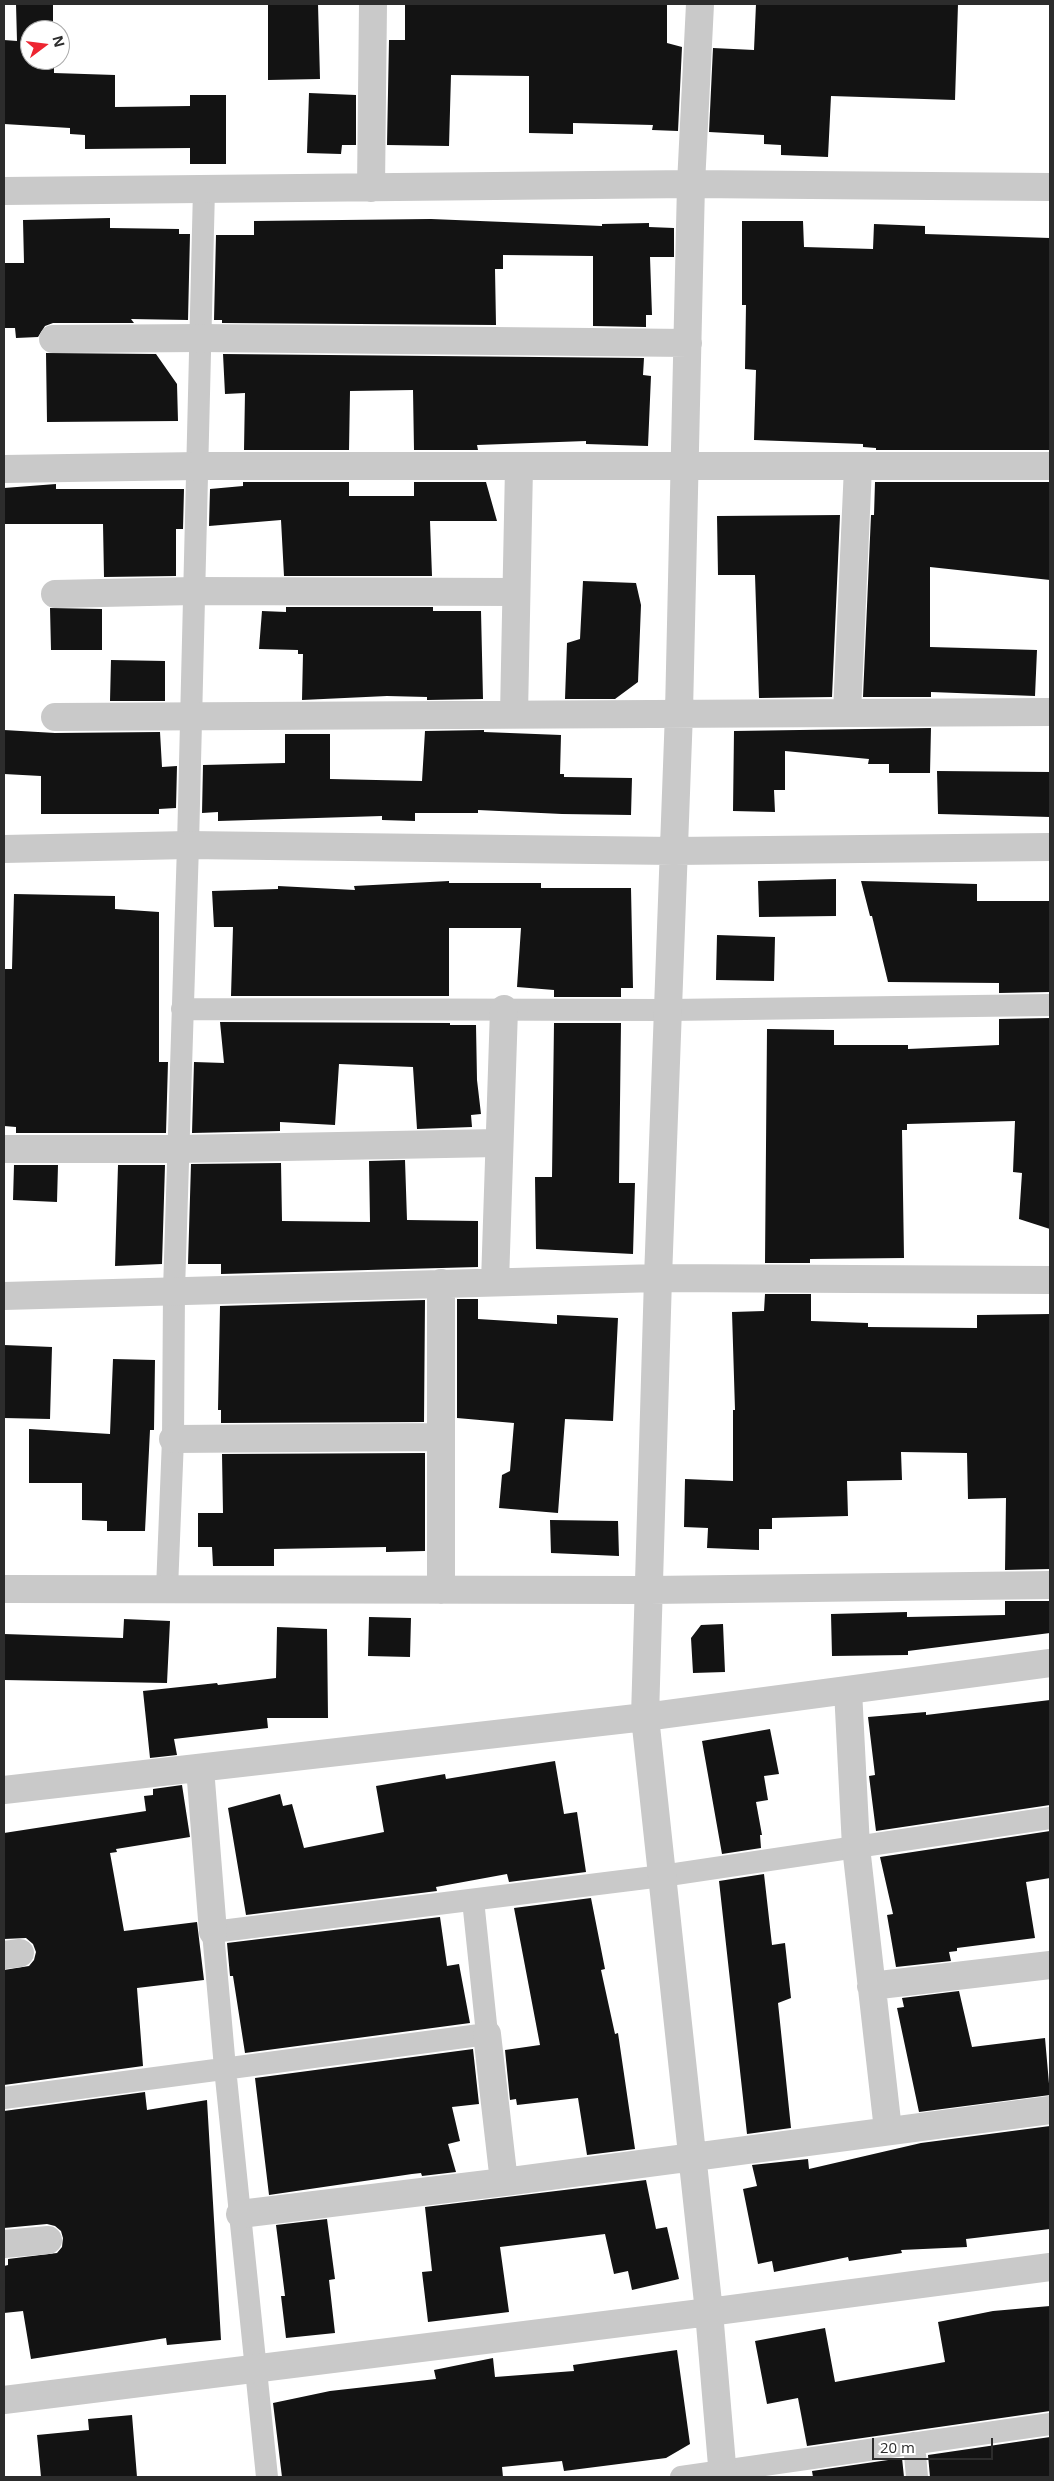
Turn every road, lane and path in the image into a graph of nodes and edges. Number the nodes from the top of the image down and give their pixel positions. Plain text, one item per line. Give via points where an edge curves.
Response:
1 (373, 4) edge
2 (700, 4) edge
3 (691, 184) junction
4 (1050, 187) edge
5 (371, 188) junction
6 (204, 189) junction
7 (4, 191) edge
8 (201, 338) junction
9 (53, 339) dead end
10 (688, 344) junction
11 (198, 466) junction
12 (1050, 466) edge
13 (519, 467) junction
14 (684, 467) junction
15 (858, 467) junction
16 (4, 469) edge
17 (194, 591) junction
18 (516, 592) junction
19 (55, 594) dead end
20 (679, 712) junction
21 (847, 712) junction
22 (1050, 712) edge
23 (514, 714) junction
24 (191, 716) junction
25 (56, 717) dead end
26 (188, 845) junction
27 (1050, 847) edge
28 (4, 849) edge
29 (674, 851) junction
30 (1050, 1004) edge
31 (182, 1009) junction
32 (504, 1009) junction
33 (669, 1010) junction
34 (498, 1143) junction
35 (178, 1148) junction
36 (4, 1149) edge
37 (658, 1278) junction
38 (1050, 1280) edge
39 (495, 1282) junction
40 (441, 1283) junction
41 (174, 1290) junction
42 (4, 1296) edge
43 (441, 1437) junction
44 (173, 1439) junction
45 (1050, 1585) edge
46 (4, 1589) edge
47 (167, 1589) junction
48 (441, 1590) junction
49 (650, 1590) junction
50 (1050, 1663) edge
51 (848, 1690) junction
52 (645, 1717) junction
53 (200, 1768) junction
54 (4, 1790) edge
55 (1050, 1818) edge
56 (856, 1847) junction
57 (662, 1876) junction
58 (473, 1900) junction
59 (213, 1932) junction
60 (1050, 1964) edge
61 (871, 1986) junction
62 (487, 2034) junction
63 (225, 2068) junction
64 (4, 2098) edge
65 (1050, 2110) edge
66 (888, 2130) junction
67 (693, 2159) junction
68 (504, 2182) junction
69 (240, 2214) junction
70 (48, 2240) dead end
71 (4, 2244) edge
72 (1050, 2267) edge
73 (709, 2312) junction
74 (256, 2368) junction
75 (4, 2400) edge
76 (1050, 2424) edge
77 (914, 2443) junction
78 (723, 2475) edge
79 (267, 2477) edge
80 (681, 2477) edge
81 (917, 2477) edge

1 - 5 street
2 - 3 street
3 - 4 street
3 - 5 street
3 - 10 street
5 - 6 street
6 - 7 street
6 - 8 lane
8 - 9 street
8 - 10 street
8 - 11 lane
10 - 14 street
11 - 13 street
11 - 16 street
11 - 17 lane
12 - 15 street
13 - 14 street
13 - 18 street
14 - 15 street
14 - 20 street
15 - 21 street
17 - 18 street
17 - 19 street
17 - 24 lane
18 - 23 street
20 - 21 street
20 - 23 street
20 - 29 street
21 - 22 street
23 - 24 street
24 - 25 street
24 - 26 lane
26 - 28 street
26 - 29 street
26 - 31 lane
27 - 29 street
29 - 33 street
30 - 33 lane
31 - 32 lane
31 - 35 lane
32 - 33 lane
32 - 34 street
33 - 37 street
34 - 35 street
34 - 39 street
35 - 36 street
35 - 41 lane
37 - 38 street
37 - 39 street
37 - 49 street
39 - 40 street
40 - 41 street
40 - 43 street
41 - 42 street
41 - 44 lane
43 - 44 street
43 - 48 street
44 - 47 lane
45 - 49 street
46 - 47 street
47 - 48 street
48 - 49 street
49 - 52 street
50 - 51 street
51 - 52 street
51 - 56 street
52 - 53 street
52 - 57 street
53 - 54 street
53 - 59 street
55 - 56 lane
56 - 57 lane
56 - 61 street
57 - 58 lane
57 - 67 street
58 - 59 lane
58 - 62 lane
59 - 63 lane
60 - 61 street
61 - 66 street
62 - 63 lane
62 - 68 street
63 - 64 lane
63 - 69 lane
65 - 66 street
66 - 67 street
67 - 68 street
67 - 73 street
68 - 69 street
69 - 74 lane
70 - 71 street
72 - 73 street
73 - 74 street
73 - 78 street
74 - 75 street
74 - 79 lane
76 - 77 lane
77 - 78 lane
77 - 81 lane
78 - 80 lane

